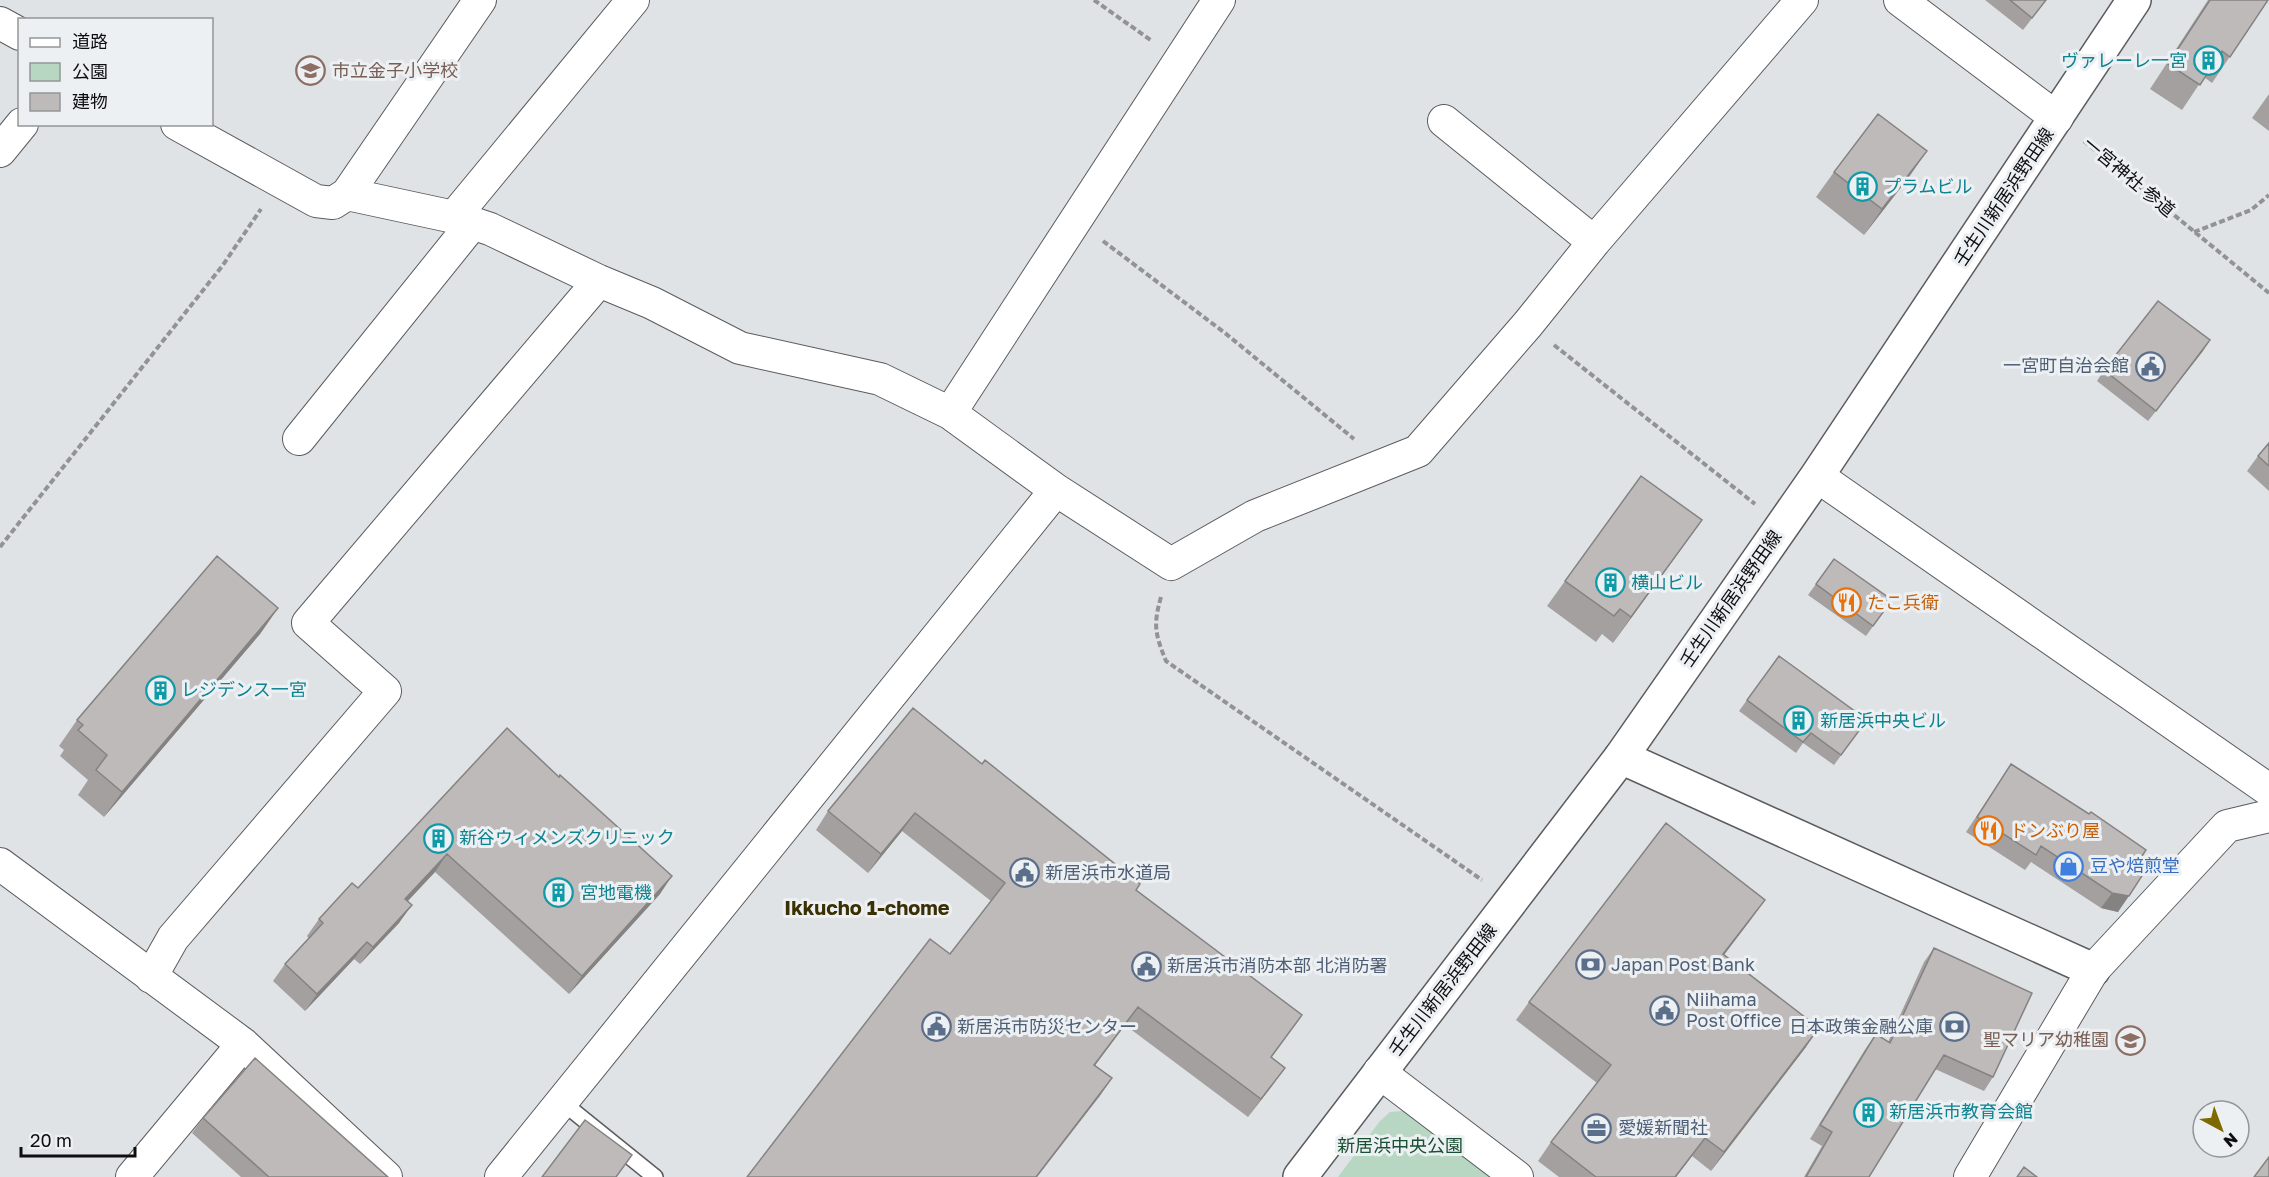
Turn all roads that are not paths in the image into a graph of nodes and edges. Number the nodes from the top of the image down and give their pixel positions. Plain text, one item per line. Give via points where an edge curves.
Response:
1 (480, 0) edge
2 (633, 0) edge
3 (1219, 0) edge
4 (1802, 0) edge
5 (1900, 0) edge
6 (2134, 0) edge
7 (0, 23) edge
8 (18, 33) edge
9 (2057, 118) junction
10 (1444, 121) dead end
11 (20, 126) edge
12 (181, 126) edge
13 (0, 151) edge
14 (347, 194) junction
15 (463, 220) junction
16 (1594, 242) junction
17 (599, 281) junction
18 (950, 413) junction
19 (299, 439) dead end
20 (1817, 476) junction
21 (1056, 490) junction
22 (1621, 757) junction
23 (2269, 790) edge
24 (2269, 816) edge
25 (0, 864) edge
26 (2093, 970) junction
27 (151, 977) junction
28 (243, 1044) junction
29 (1379, 1072) junction
30 (562, 1102) junction
31 (132, 1177) edge
32 (386, 1177) edge
33 (501, 1177) edge
34 (655, 1177) edge
35 (1300, 1177) edge
36 (1517, 1177) edge
37 (1970, 1177) edge

1 - 14 street
2 - 15 street
3 - 18 street
4 - 16 street
5 - 9 street
6 - 9 main road, 壬生川新居浜野田線
7 - 8 street
9 - 20 main road, 壬生川新居浜野田線
10 - 16 street
11 - 13 street
12 - 14 street via 316,201 333,203
14 - 15 street
15 - 17 street
15 - 19 street
16 - 21 street via 1418,452 1255,516 1171,564
17 - 18 street via 740,348 880,379
17 - 27 street via 308,622 385,691 173,938
18 - 21 street
20 - 22 main road, 壬生川新居浜野田線
20 - 23 street
21 - 30 street
22 - 26 main road
22 - 29 main road, 壬生川新居浜野田線
24 - 26 street via 2227,826
25 - 27 street
26 - 37 street
27 - 28 street
28 - 31 street
28 - 32 street
29 - 35 main road, 壬生川新居浜野田線
29 - 36 street
30 - 33 street
30 - 34 lane

